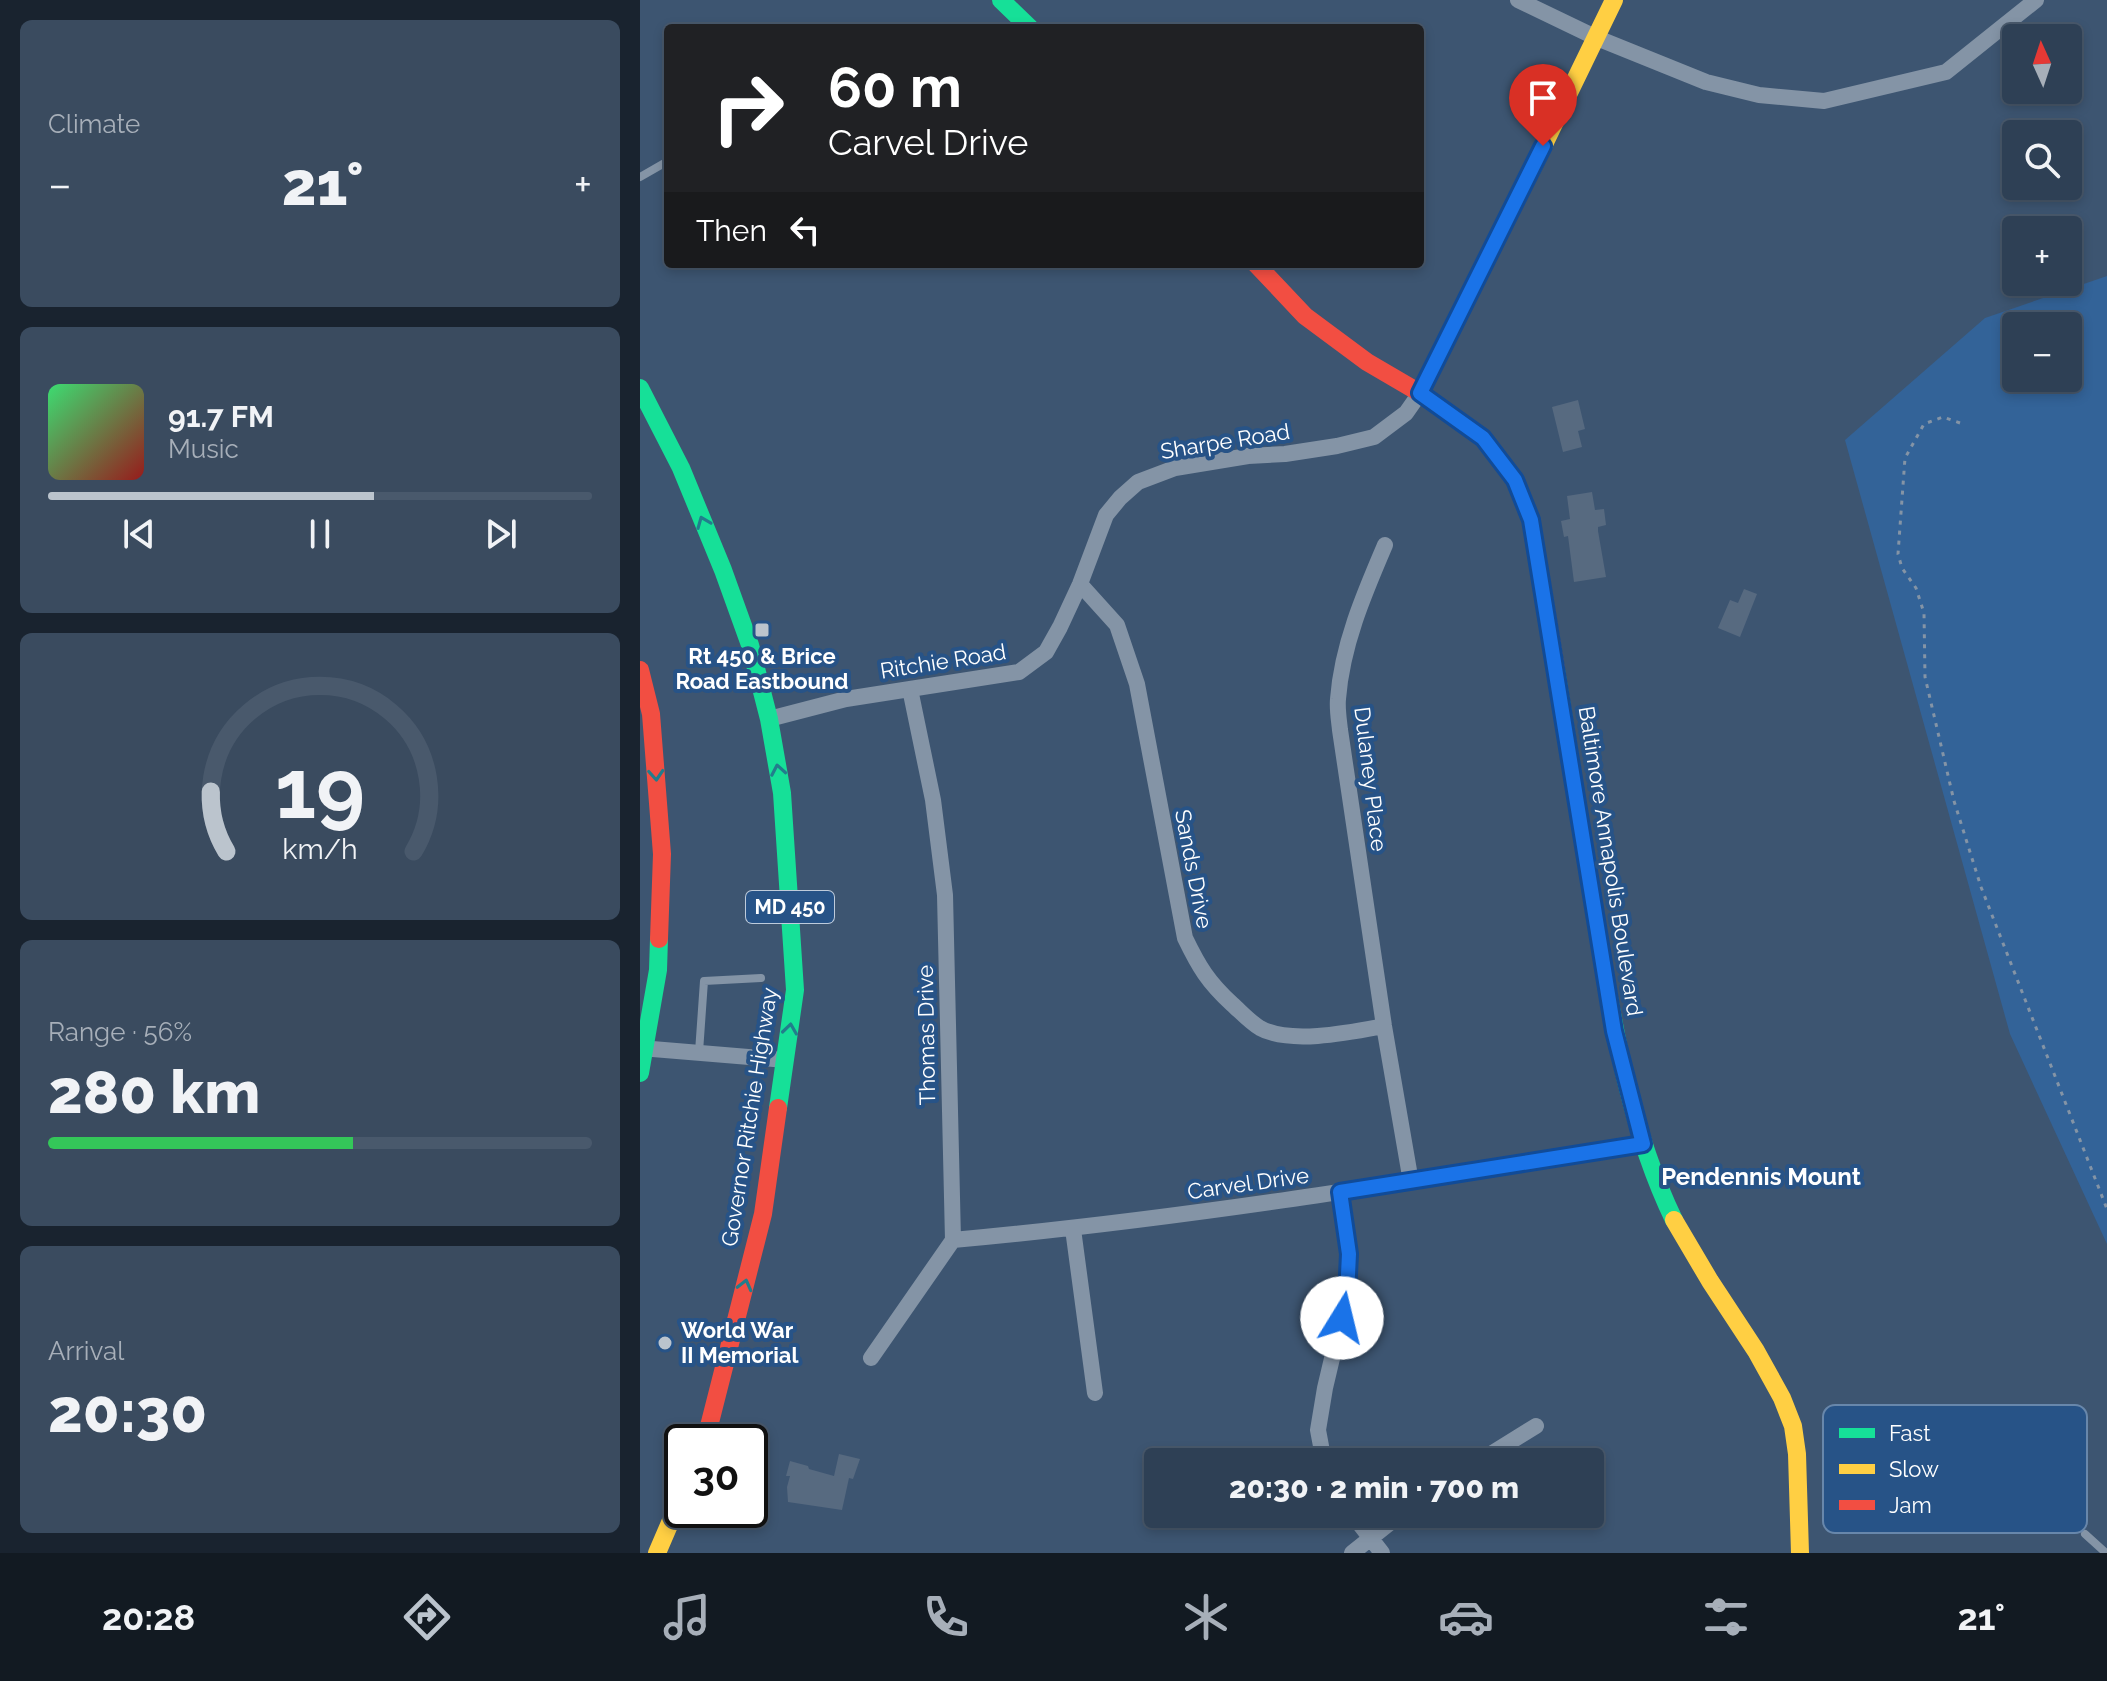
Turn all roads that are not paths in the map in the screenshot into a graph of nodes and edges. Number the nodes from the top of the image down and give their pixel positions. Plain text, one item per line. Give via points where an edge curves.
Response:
1 (1001, 0) edge
2 (1518, 0) edge
3 (1614, 0) edge
4 (2036, 0) edge
5 (1026, 24) edge
6 (1597, 38) junction
7 (664, 163) edge
8 (640, 177) edge
9 (1260, 268) edge
10 (640, 388) edge
11 (1420, 393) junction
12 (1385, 545) dead end
13 (1080, 584) junction
14 (640, 670) edge
15 (910, 689) junction
16 (769, 719) junction
17 (761, 978) dead end
18 (1384, 1026) junction
19 (642, 1048) edge
20 (699, 1052) junction
21 (785, 1060) junction
22 (640, 1073) edge
23 (1643, 1144) junction
24 (1411, 1182) junction
25 (1340, 1192) junction
26 (1073, 1229) junction
27 (953, 1240) junction
28 (871, 1358) dead end
29 (1095, 1393) dead end
30 (710, 1424) edge
31 (1536, 1426) dead end
32 (1321, 1448) edge
33 (1501, 1448) edge
34 (668, 1528) edge
35 (1362, 1528) edge
36 (1383, 1528) edge
37 (2085, 1534) dead end
38 (1369, 1539) junction
39 (657, 1553) edge
40 (1352, 1553) edge
41 (1382, 1553) edge
42 (1800, 1553) edge
43 (2106, 1553) edge

1 - 5 main road
2 - 6 street
3 - 6 main road
4 - 6 street via 1946,72 1824,101 1759,95 1706,82
6 - 11 main road
7 - 8 lane
9 - 11 main road, Baltimore Annapolis Boulevard via 1305,316
16 -> 10 main road, Governor Ritchie Highway / MD 450 via 723,570 681,468
11 - 13 street, Sharpe Road via 1406,413 1374,437 1175,468 1138,482 1106,515
11 - 23 main road, Baltimore Annapolis Boulevard via 1483,438 1515,480 1531,520 1614,1031
12 - 18 street, Dulaney Place via 1346,650 1338,701
13 - 15 street, Ritchie Road via 1046,652 1019,672
13 - 18 street, Sands Drive via 1117,625 1137,684 1185,938 1201,971 1262,1030 1286,1036
14 -> 19 main road via 651,714 662,854 658,970
15 - 16 street, Ritchie Road
15 - 27 street, Thomas Drive via 933,800 945,895
21 -> 16 main road, Governor Ritchie Highway / MD 450 via 795,990 782,793
17 - 20 lane via 704,981
18 - 24 street, Dulaney Place
19 - 20 street
19 - 22 main road
20 - 21 street
30 -> 21 main road, Governor Ritchie Highway / MD 450 via 763,1214
23 - 24 street, Carvel Drive
23 - 42 main road, Baltimore Annapolis Boulevard via 1674,1220 1756,1351 1793,1426
24 - 25 street, Carvel Drive
25 - 26 street, Carvel Drive
25 - 32 street via 1349,1268 1318,1430
26 - 27 street, Carvel Drive
26 - 29 street
27 - 28 street
31 - 33 street
34 - 39 main road
35 - 38 street
36 - 38 street
37 - 43 lane
38 - 40 street
38 - 41 street

